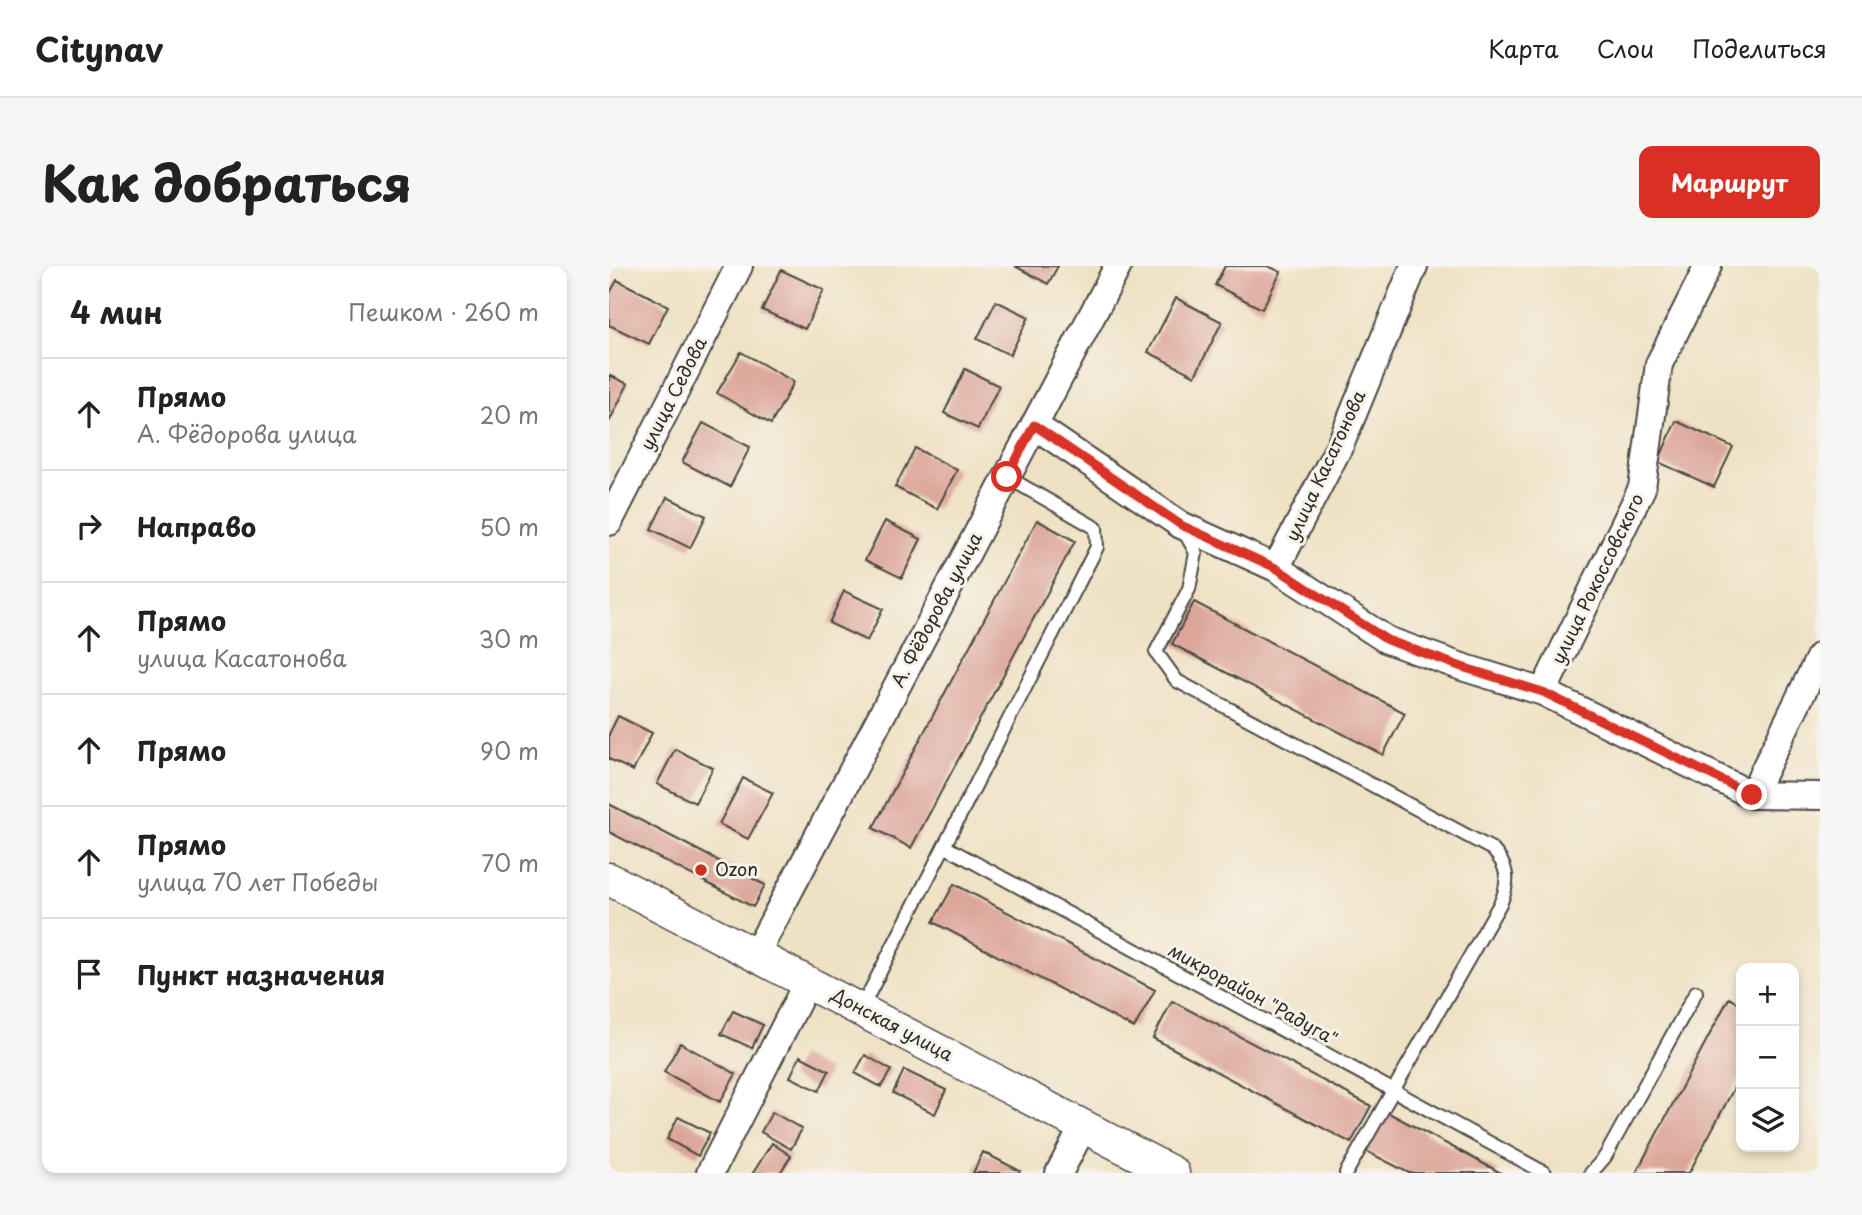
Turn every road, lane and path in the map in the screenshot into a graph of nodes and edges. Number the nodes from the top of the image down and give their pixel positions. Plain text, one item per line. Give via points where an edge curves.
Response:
1 (739, 266) edge
2 (1118, 266) edge
3 (1414, 266) edge
4 (1708, 266) edge
5 (1034, 425) junction
6 (1007, 477) junction
7 (609, 522) edge
8 (1181, 525) junction
9 (1276, 568) junction
10 (1820, 656) edge
11 (1543, 692) junction
12 (1752, 795) junction
13 (1820, 796) edge
14 (944, 846) junction
15 (609, 879) edge
16 (756, 954) junction
17 (808, 981) junction
18 (1696, 992) dead end
19 (861, 1009) junction
20 (1391, 1091) junction
21 (1083, 1127) junction
22 (709, 1173) edge
23 (1059, 1173) edge
24 (1173, 1173) edge
25 (1346, 1173) edge
26 (1545, 1173) edge
27 (1591, 1173) edge

1 - 7 street, улица Седова
2 - 5 street, А. Фёдорова улица
3 - 9 street, улица Касатонова via 1341,443
4 - 11 street, улица Рокоссовского via 1659,364 1642,488
5 - 6 street, А. Фёдорова улица
5 - 8 street
6 - 14 lane via 1096,528 1097,547
6 - 16 street, А. Фёдорова улица
8 - 9 street
8 - 20 lane via 1196,553 1189,589 1156,652 1177,681 1492,849 1505,863 1508,886 1501,902
9 - 11 street via 1387,640
10 - 12 street
11 - 12 street
12 - 13 street
14 - 19 lane
14 - 20 lane, микрорайон "Радуга"
15 - 16 street, Донская улица
16 - 17 street, Донская улица
17 - 19 street, Донская улица
17 - 22 street
18 - 27 lane via 1605,1157
19 - 21 street, Донская улица
20 - 25 lane
20 - 26 lane, микрорайон "Радуга"
21 - 23 street
21 - 24 street, Донская улица

